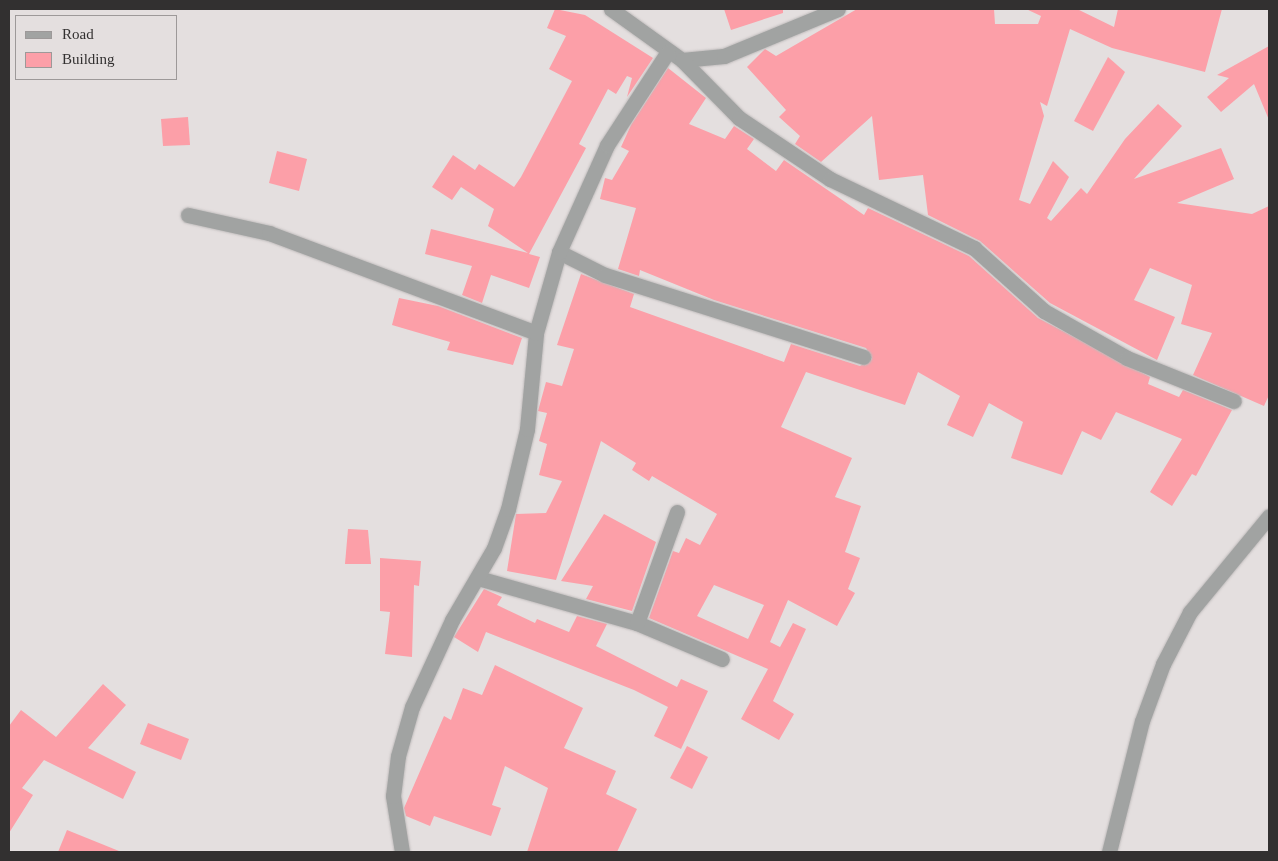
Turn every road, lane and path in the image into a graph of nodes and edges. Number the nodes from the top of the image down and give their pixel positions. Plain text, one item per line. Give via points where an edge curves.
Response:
1 (611, 9) edge
2 (838, 9) edge
3 (667, 53) junction
4 (682, 60) junction
5 (188, 215) dead end
6 (559, 252) junction
7 (536, 333) junction
8 (863, 357) dead end
9 (1234, 401) dead end
10 (677, 512) dead end
11 (1269, 516) edge
12 (478, 578) junction
13 (637, 623) junction
14 (722, 659) dead end
15 (402, 852) edge
16 (1109, 852) edge

1 - 3 street
2 - 4 street via 724,56
3 - 4 street
3 - 6 street via 607,146
4 - 9 street via 739,118 830,179 974,248 1044,311 1127,358
5 - 7 street via 269,233
6 - 7 street
6 - 8 street via 605,275
7 - 12 street via 518,478 494,548
10 - 13 street
11 - 16 street via 1190,612 1163,664 1142,721
12 - 13 street
12 - 15 street via 412,707 400,748 393,796
13 - 14 street

